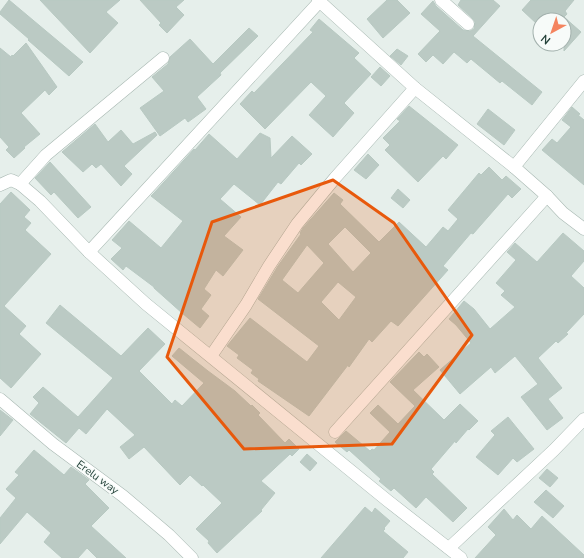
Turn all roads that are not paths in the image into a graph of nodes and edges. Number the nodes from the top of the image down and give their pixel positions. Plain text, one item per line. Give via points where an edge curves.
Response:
1 (441, 0) edge
2 (320, 1) edge
3 (468, 24) dead end
4 (163, 58) dead end
5 (584, 81) edge
6 (415, 88) junction
7 (514, 167) junction
8 (20, 184) junction
9 (0, 185) edge
10 (547, 196) junction
11 (584, 229) edge
12 (89, 252) junction
13 (211, 356) junction
14 (0, 399) edge
15 (584, 419) edge
16 (335, 432) dead end
17 (449, 548) junction
18 (192, 558) edge
19 (461, 558) edge

1 - 3 street
2 - 6 street
2 - 12 street
4 - 8 street via 46,155
5 - 7 street
6 - 7 street
6 - 13 street via 297,224
7 - 10 street
8 - 9 street via 11,180
8 - 12 street
10 - 11 street via 563,213
10 - 16 street
12 - 13 street via 146,304
13 - 17 street
14 - 18 street, Erelu way via 53,444 123,496
15 - 17 street
17 - 19 street

